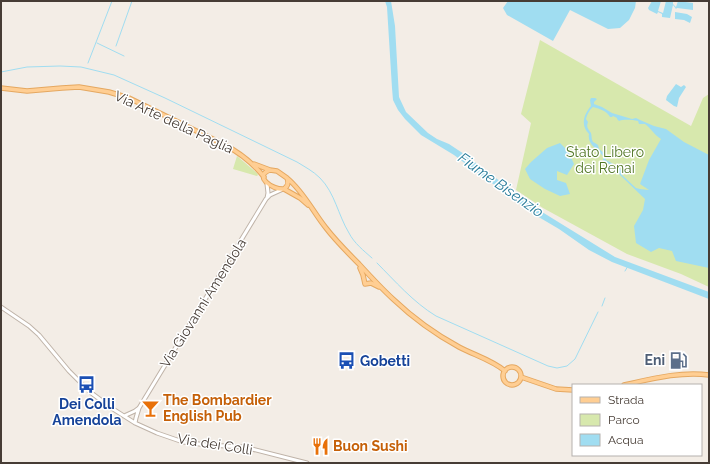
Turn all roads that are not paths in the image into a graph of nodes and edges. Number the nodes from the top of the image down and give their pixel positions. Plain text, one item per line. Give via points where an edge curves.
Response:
1 (1, 88) edge
2 (249, 161) junction
3 (270, 170) junction
4 (264, 177) junction
5 (288, 178) junction
6 (267, 184) junction
7 (282, 189) junction
8 (266, 199) junction
9 (315, 213) junction
10 (358, 263) junction
11 (382, 288) junction
12 (1, 307) edge
13 (505, 371) junction
14 (709, 375) edge
15 (521, 377) junction
16 (629, 384) edge
17 (572, 390) edge
18 (139, 408) junction
19 (124, 416) junction
20 (136, 423) junction
21 (307, 463) edge

1 - 2 main road, Via Arte della Paglia via 27,91 79,87 113,93 129,98 218,141
2 - 3 main road, Via Arte della Paglia
2 - 4 main road, Via Arte della Paglia
3 - 4 main road via 266,171
3 - 5 main road, Via Arte della Paglia
4 - 6 main road, Via Arte della Paglia
5 - 7 main road via 288,185
5 - 9 main road, Via Arte della Paglia
6 - 7 main road, Via Arte della Paglia
6 - 8 street, Via Giovanni Amendola
7 - 8 street, Via Giovanni Amendola
7 - 9 main road, Via Arte della Paglia via 300,198
8 - 18 street, Via Giovanni Amendola
9 - 10 main road, Via Arte della Paglia
10 - 11 main road, Via Arte della Paglia
10 - 11 main road via 365,284
11 - 13 main road, Via Arte della Paglia via 426,326
12 - 19 street, Via dei Colli via 29,326 69,371 106,404
13 - 15 main road, Via Arte della Paglia via 515,368 520,371
13 - 15 main road via 503,379 508,385 516,384
14 - 16 main road via 676,375
15 - 17 main road, Via Arte della Paglia via 556,388
18 - 19 street
18 - 20 street, Via Giovanni Amendola
19 - 20 street, Via dei Colli
20 - 21 street, Via dei Colli via 183,442 244,447

